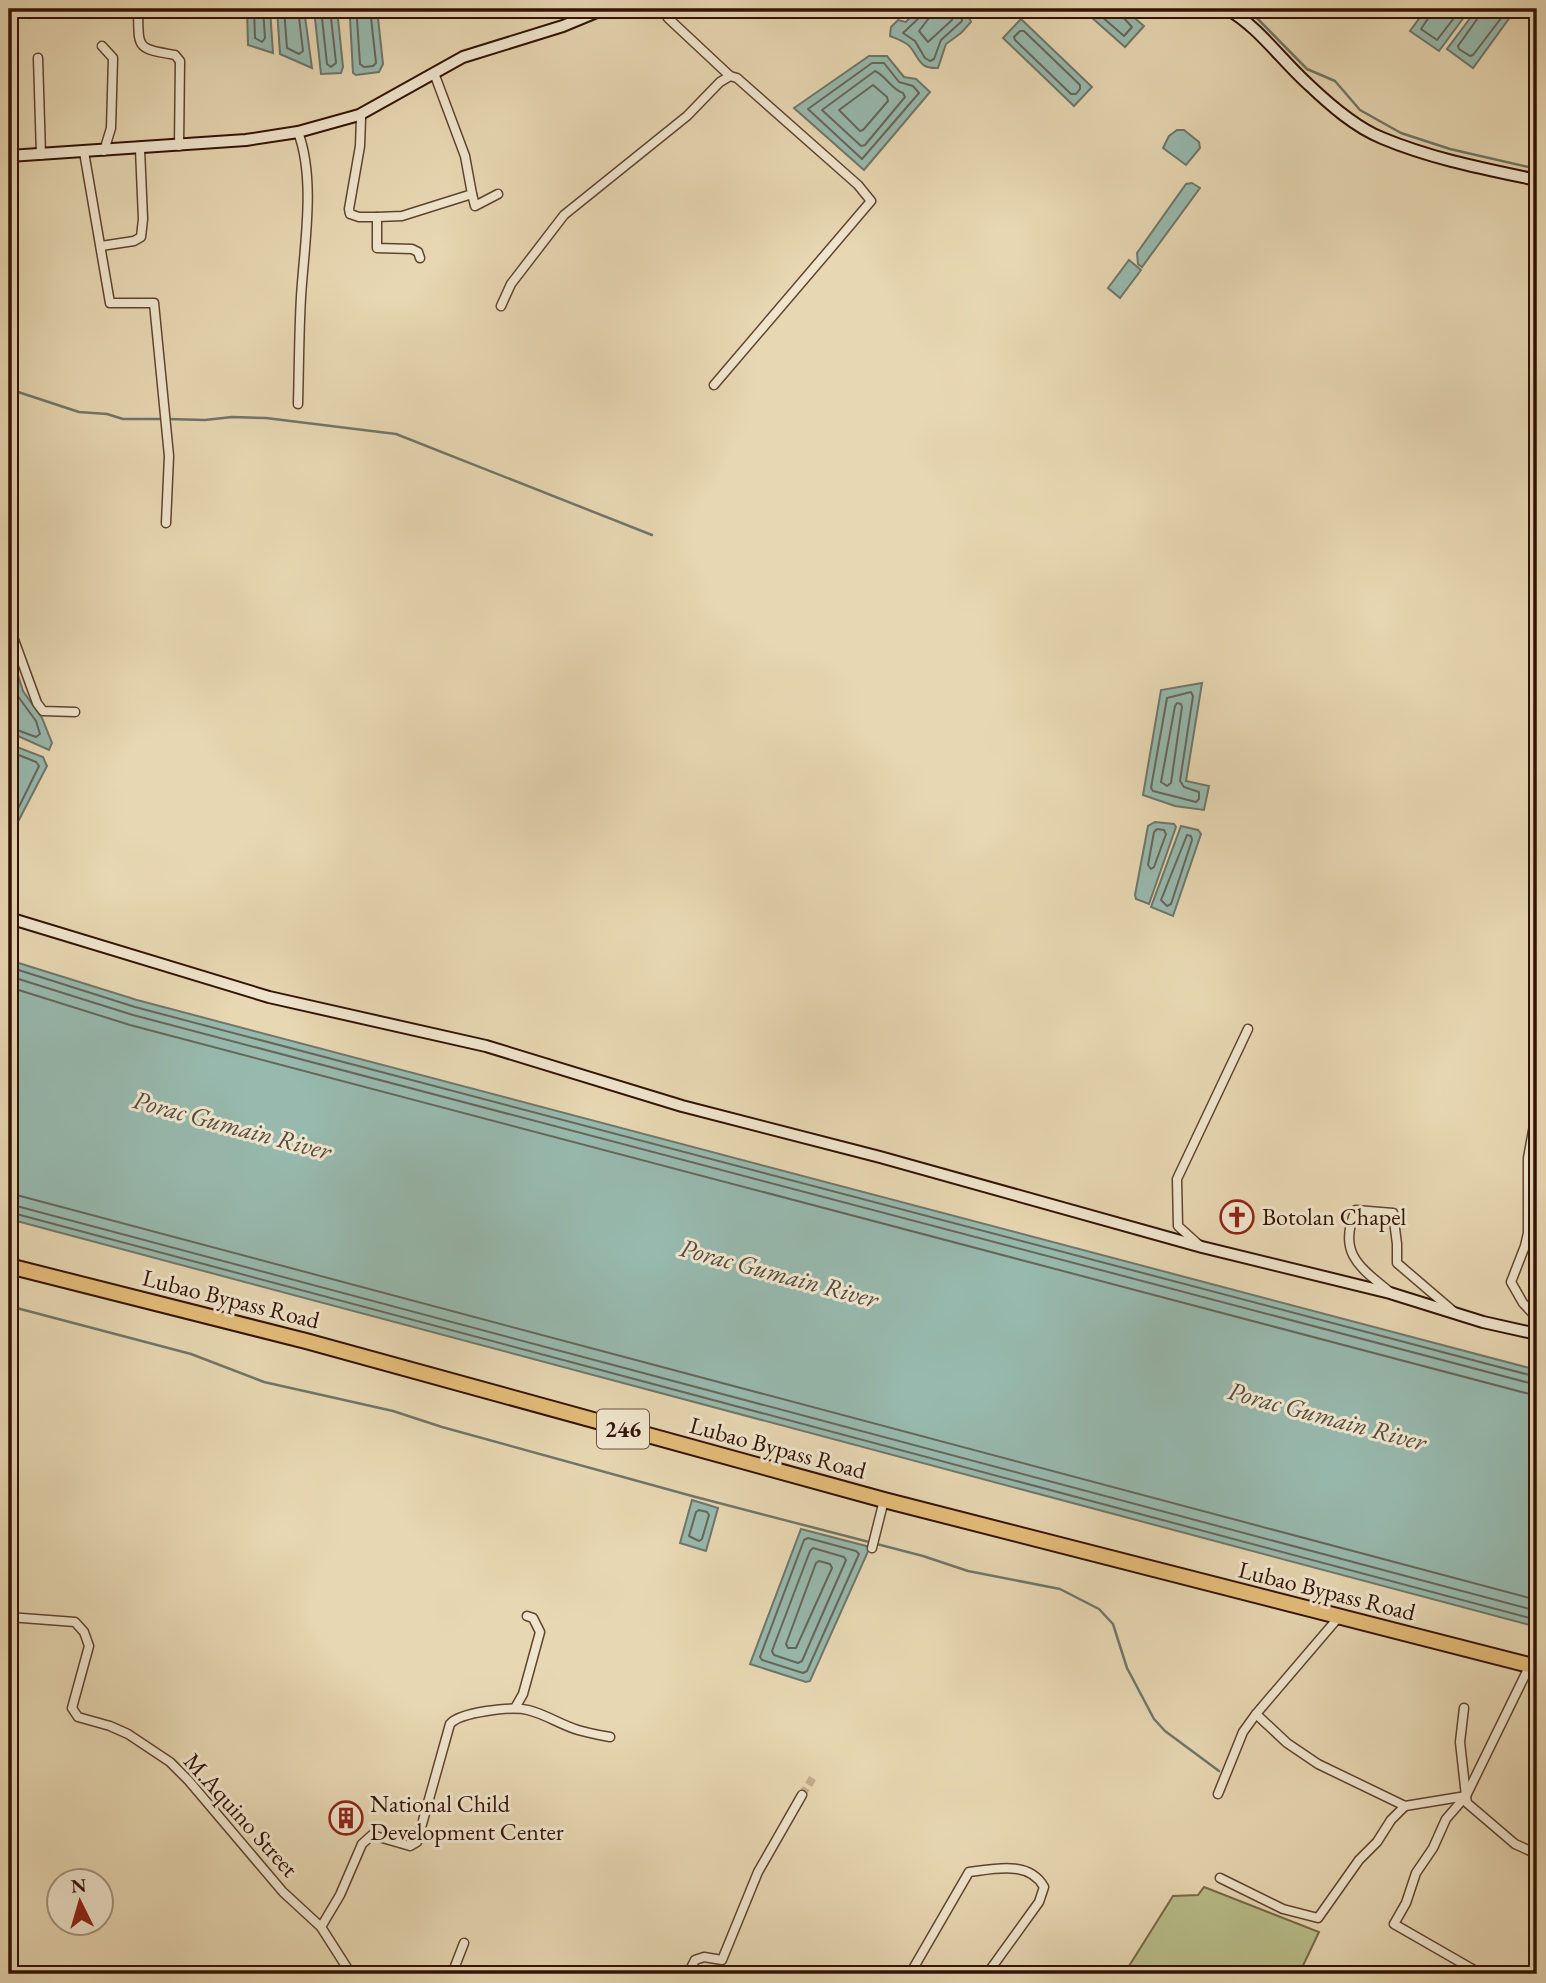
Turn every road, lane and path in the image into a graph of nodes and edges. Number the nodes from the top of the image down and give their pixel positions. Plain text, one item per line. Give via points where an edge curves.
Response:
1 (138, 9) edge
2 (604, 9) edge
3 (666, 9) edge
4 (1227, 9) edge
5 (102, 46) dead end
6 (38, 58) dead end
7 (434, 73) junction
8 (730, 76) junction
9 (359, 115) junction
10 (298, 132) junction
11 (179, 146) junction
12 (140, 149) junction
13 (104, 151) junction
14 (84, 152) junction
15 (41, 155) junction
16 (9, 156) edge
17 (1537, 180) edge
18 (472, 194) junction
19 (498, 194) dead end
20 (377, 217) junction
21 (101, 246) junction
22 (420, 258) dead end
23 (501, 306) dead end
24 (715, 385) dead end
25 (298, 404) dead end
26 (166, 523) dead end
27 (9, 626) edge
28 (75, 712) dead end
29 (9, 918) edge
30 (1248, 1029) dead end
31 (1537, 1109) edge
32 (1202, 1247) junction
33 (9, 1266) edge
34 (1390, 1293) junction
35 (1453, 1311) junction
36 (1537, 1318) edge
37 (1537, 1334) edge
38 (884, 1500) junction
39 (873, 1544) dead end
40 (527, 1616) dead end
41 (9, 1617) edge
42 (1338, 1618) junction
43 (1533, 1666) edge
44 (515, 1708) junction
45 (1464, 1708) dead end
46 (1256, 1714) junction
47 (610, 1737) dead end
48 (1218, 1794) dead end
49 (802, 1795) tunnel mouth
50 (1466, 1796) junction
51 (1405, 1805) junction
52 (1537, 1854) edge
53 (1220, 1878) dead end
54 (1537, 1909) edge
55 (1537, 1923) edge
56 (321, 1927) junction
57 (464, 1943) dead end
58 (9, 1970) edge
59 (24, 1974) edge
60 (351, 1974) edge
61 (452, 1974) edge
62 (688, 1974) edge
63 (909, 1974) edge
64 (987, 1974) edge
65 (1481, 1974) edge

1 - 11 street via 143,48 175,55 180,61
2 - 7 street via 463,57
3 - 8 street via 668,18
4 - 17 street via 1243,18 1348,118 1381,138 1448,161
5 - 13 street via 113,58 111,128
6 - 15 street
7 - 9 street
7 - 18 street via 465,156
8 - 23 street via 687,117 567,212 510,284
8 - 24 street via 871,201
9 - 10 street
9 - 20 street via 360,146 349,209 352,216
10 - 11 street
10 - 25 street via 304,148 307,207
11 - 12 street
12 - 13 street
12 - 21 street via 141,237
13 - 14 street
14 - 15 street
14 - 21 street
15 - 16 street
18 - 19 street via 475,206
18 - 20 street via 402,216
20 - 22 street via 377,248 412,249
21 - 26 street via 110,303 154,303 169,456
27 - 28 street via 43,711
29 - 32 street via 269,997 486,1046 682,1106
30 - 32 street via 1177,1179 1178,1226
31 - 36 street via 1528,1158 1528,1233 1511,1282
32 - 34 street
33 - 38 highway, Lubao Bypass Road / 246 via 306,1341
34 - 35 street
34 - 35 street via 1359,1267 1349,1244 1349,1224 1356,1210 1393,1213 1397,1263
35 - 37 street
38 - 39 street
38 - 42 highway, Lubao Bypass Road / 246
40 - 44 street via 540,1632
41 - 56 street, M.Aquino Street via 75,1622 89,1646 74,1713 128,1734 170,1762 283,1892
42 - 43 highway, Lubao Bypass Road
42 - 46 street
43 - 50 street
44 - 47 street
44 - 56 street via 453,1720 417,1842 411,1846 367,1837
45 - 50 street via 1460,1742
46 - 48 street via 1243,1732
46 - 51 street via 1287,1743 1318,1763
49 - 62 street via 758,1872 722,1960 695,1960
50 - 51 street
50 - 52 street via 1467,1803 1515,1844
50 - 65 street via 1446,1819 1394,1924
51 - 53 street via 1318,1918 1283,1909
54 - 55 street
56 - 60 street, M.Aquino Street
57 - 61 street
58 - 59 street
63 - 64 street via 969,1872 1016,1868 1040,1880 1044,1887 1039,1902

